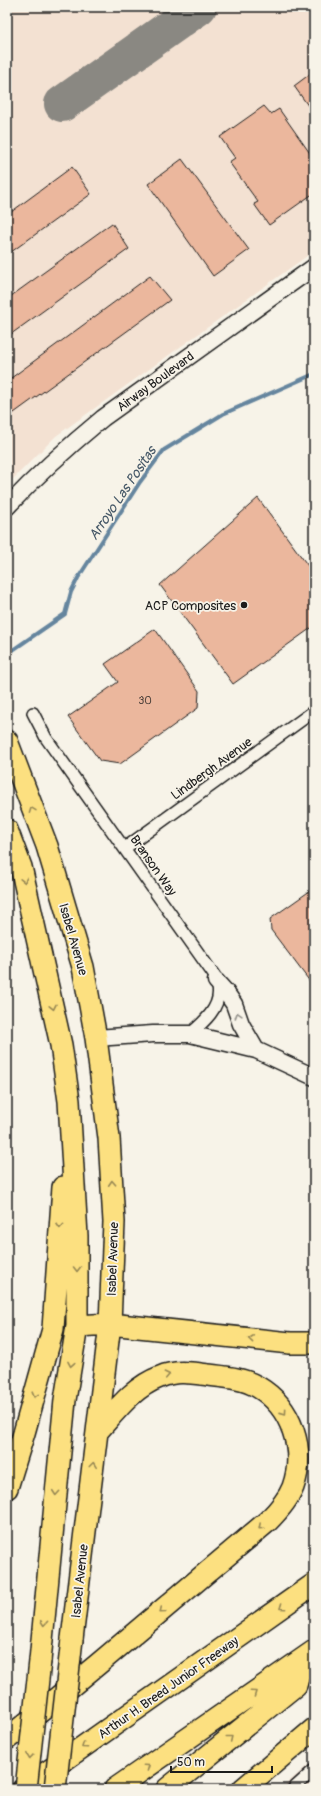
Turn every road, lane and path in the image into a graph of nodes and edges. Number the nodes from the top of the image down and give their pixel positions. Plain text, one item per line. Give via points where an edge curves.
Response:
1 (314, 267) edge
2 (7, 507) edge
3 (314, 711) edge
4 (33, 713) dead end
5 (7, 741) edge
6 (7, 830) edge
7 (125, 848) junction
8 (216, 981) junction
9 (190, 1034) junction
10 (96, 1038) junction
11 (256, 1050) junction
12 (314, 1077) edge
13 (72, 1146) junction
14 (110, 1324) junction
15 (77, 1326) junction
16 (314, 1343) edge
17 (97, 1432) junction
18 (7, 1488) edge
19 (314, 1584) edge
20 (309, 1654) edge
21 (314, 1730) edge
22 (7, 1739) edge
23 (314, 1770) edge
24 (23, 1789) edge
25 (26, 1789) edge
26 (55, 1789) edge
27 (115, 1789) edge
28 (167, 1789) edge
29 (243, 1789) edge
30 (293, 1789) edge

1 - 2 main road, Airway Boulevard via 104,418 55,458
3 - 7 street, Lindbergh Avenue
4 - 7 street, Branson Way via 46,738
10 -> 5 highway, Isabel Avenue via 83,967 46,846
6 -> 13 highway via 21,867 60,1037
7 - 8 street, Branson Way via 207,963
8 - 9 street, Branson Way via 219,988 217,1001 207,1020
11 -> 8 main road via 241,1024 234,1004
9 - 10 main road
9 - 11 main road
14 -> 10 highway, Isabel Avenue via 114,1222 109,1138
11 - 12 main road
13 -> 15 highway via 77,1236
13 -> 18 highway via 65,1162 53,1329
14 - 15 highway
16 -> 14 highway via 290,1343
14 - 17 highway, Isabel Avenue
15 -> 25 highway, bridge via 65,1400
17 -> 22 highway via 128,1397 144,1384 161,1376 181,1372 222,1376 257,1386 285,1413 298,1446 298,1466 292,1488 283,1505 268,1521
26 -> 17 highway, Isabel Avenue, bridge
19 -> 24 highway, Arthur H. Breed Junior Freeway
27 -> 20 highway
28 -> 20 highway via 296,1685
21 - 29 highway
23 - 30 street

